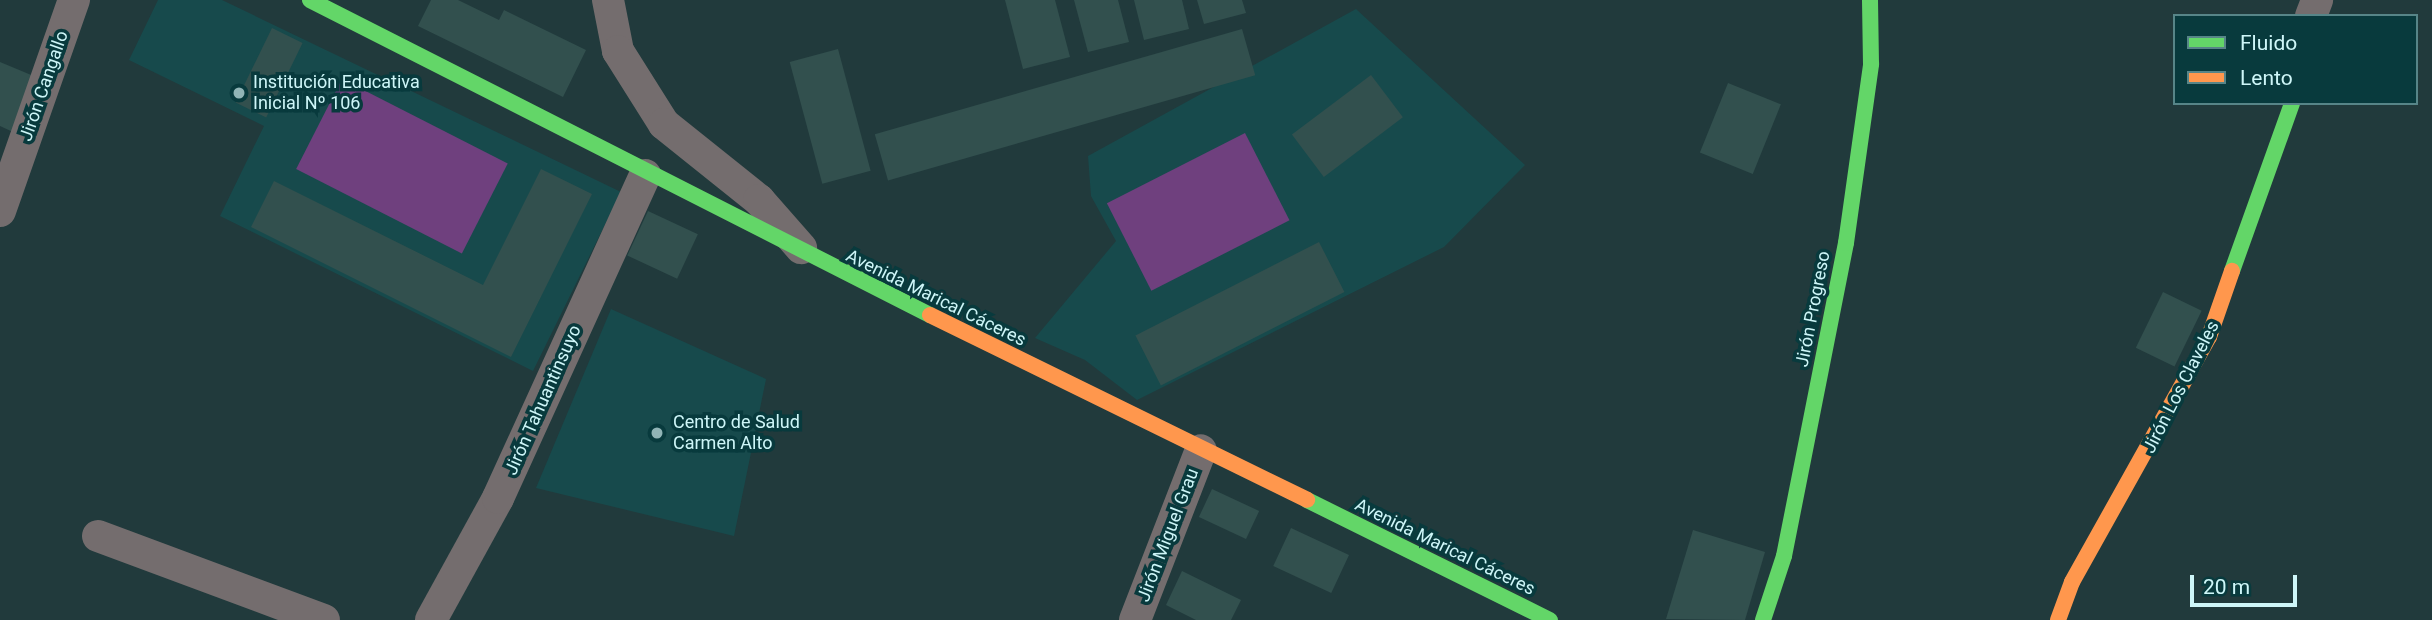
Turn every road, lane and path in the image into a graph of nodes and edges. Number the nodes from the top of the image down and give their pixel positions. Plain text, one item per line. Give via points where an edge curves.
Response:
1 (74, 0) edge
2 (310, 0) edge
3 (608, 0) edge
4 (1870, 0) edge
5 (2291, 105) edge
6 (645, 175) junction
7 (0, 211) edge
8 (809, 257) junction
9 (1201, 450) junction
10 (98, 536) dead end
11 (324, 620) edge
12 (431, 620) edge
13 (1135, 620) edge
14 (1550, 620) edge
15 (1763, 620) edge
16 (2058, 620) edge

1 - 7 street, Jirón Cangallo
2 - 6 street, Avenida Marical Cáceres
3 - 8 street via 618,51 664,124 759,200
4 - 15 street, Jirón Progreso via 1871,64 1846,243 1784,556
5 - 16 street, Jirón Los Claveles via 2210,338 2072,582
6 - 8 street, Avenida Marical Cáceres
6 - 12 street, Jirón Tahuantinsuyo via 499,498
8 - 9 street, Avenida Marical Cáceres
9 - 13 street, Jirón Miguel Grau
9 - 14 street, Avenida Marical Cáceres
10 - 11 street

